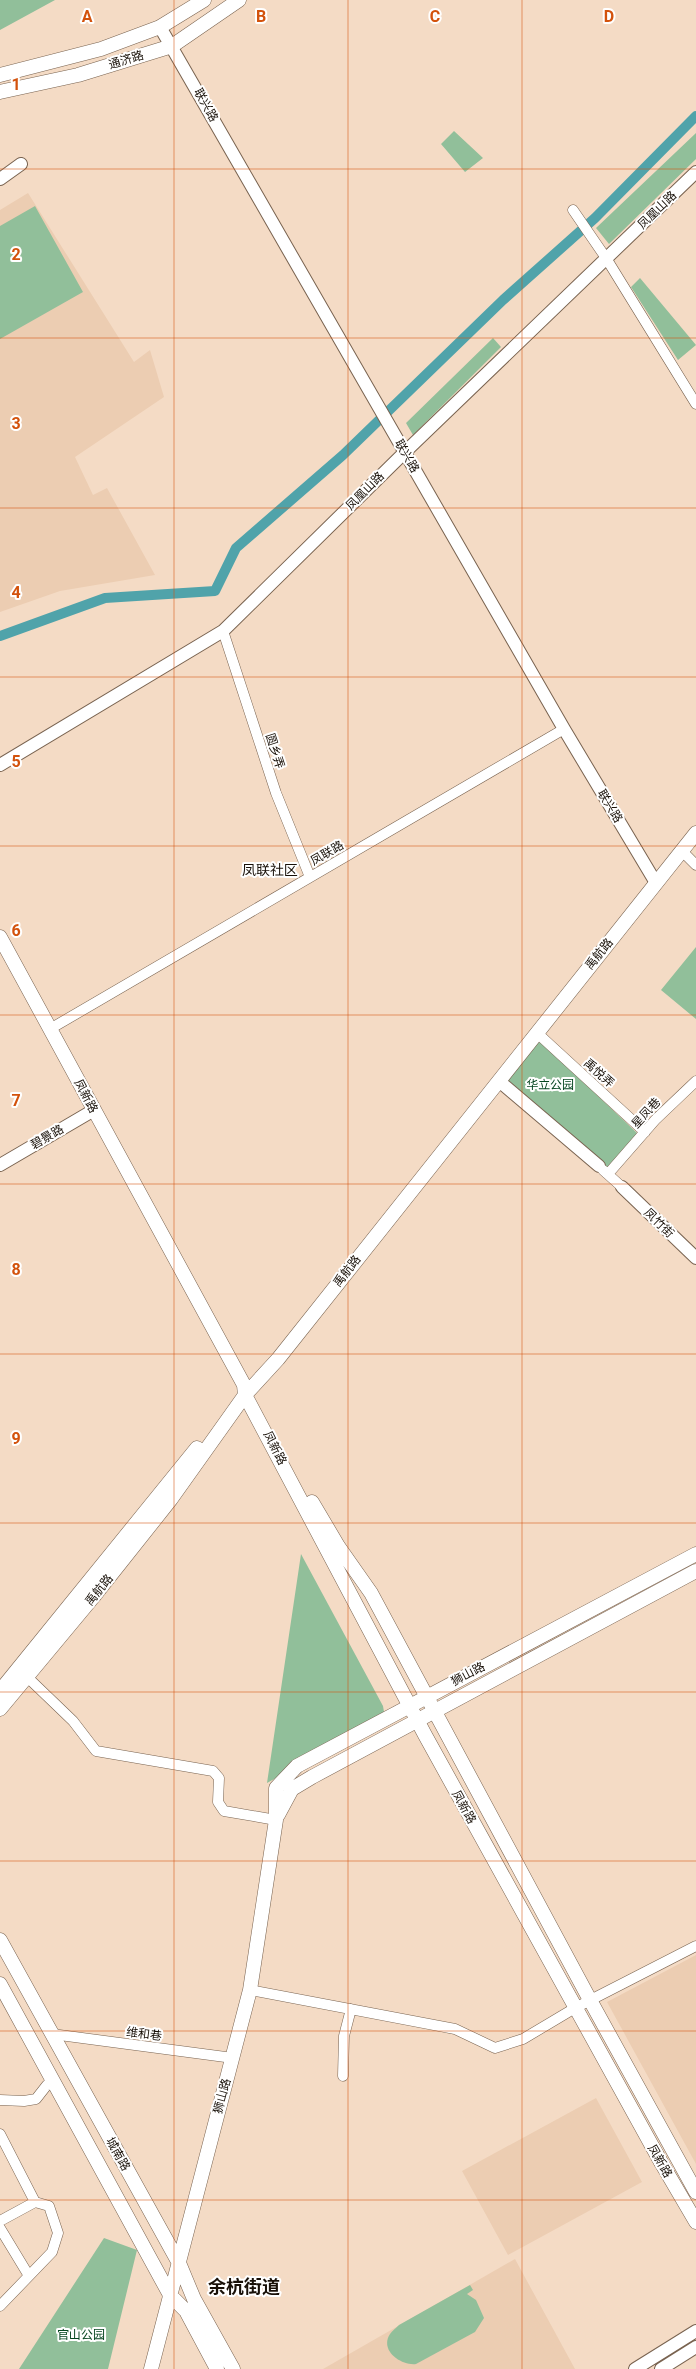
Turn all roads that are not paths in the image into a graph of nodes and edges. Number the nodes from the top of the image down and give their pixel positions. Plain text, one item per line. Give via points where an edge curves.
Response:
1 (204, 0) edge
2 (239, 0) edge
3 (160, 27) junction
4 (172, 46) junction
5 (0, 75) edge
6 (0, 92) edge
7 (21, 164) dead end
8 (696, 172) edge
9 (0, 179) edge
10 (575, 214) dead end
11 (606, 258) junction
12 (696, 404) edge
13 (405, 452) junction
14 (223, 631) junction
15 (564, 729) junction
16 (0, 765) edge
17 (696, 822) edge
18 (696, 833) edge
19 (682, 851) junction
20 (696, 865) edge
21 (310, 877) junction
22 (654, 880) junction
23 (0, 938) edge
24 (50, 1029) junction
25 (536, 1032) junction
26 (499, 1081) junction
27 (696, 1081) edge
28 (94, 1110) junction
29 (645, 1132) junction
30 (0, 1164) edge
31 (604, 1170) junction
32 (622, 1187) joint
33 (696, 1258) edge
34 (247, 1390) junction
35 (696, 1554) edge
36 (696, 1571) edge
37 (22, 1672) junction
38 (0, 1691) edge
39 (428, 1696) junction
40 (410, 1707) junction
41 (0, 1709) edge
42 (434, 1711) junction
43 (417, 1720) junction
44 (276, 1820) junction
45 (0, 1940) edge
46 (696, 1946) edge
47 (0, 1984) edge
48 (250, 1990) junction
49 (590, 2000) junction
50 (575, 2008) junction
51 (351, 2009) junction
52 (52, 2034) junction
53 (232, 2058) junction
54 (343, 2076) dead end
55 (56, 2084) junction
56 (0, 2100) edge
57 (0, 2134) edge
58 (4, 2152) edge
59 (696, 2192) edge
60 (35, 2202) junction
61 (0, 2221) edge
62 (696, 2222) edge
63 (0, 2228) edge
64 (179, 2264) junction
65 (29, 2276) junction
66 (170, 2295) junction
67 (1, 2303) edge
68 (696, 2331) edge
69 (696, 2347) edge
70 (151, 2369) edge
71 (218, 2369) edge
72 (233, 2369) edge
73 (635, 2369) edge
74 (661, 2369) edge

1 - 3 main road, 通济路
2 - 4 main road, 通济路
3 - 4 street, 联兴路
3 - 5 main road, 通济路 via 101,49
4 - 6 main road, 通济路 via 78,75
4 - 13 street, 联兴路
7 - 9 street
8 - 11 street, 凤凰山路
10 - 11 street
11 - 12 street
11 - 13 street, 凤凰山路
13 - 14 street, 凤凰山路
13 - 15 street, 联兴路
14 - 16 street, 凤凰山路
14 - 21 street, 圆乡弄 via 276,793
15 - 21 street, 凤联路
15 - 22 street, 联兴路
17 - 22 main road, 禹航路
18 - 19 main road, 禹航路
19 - 20 street
19 - 22 main road, 禹航路
21 - 24 street, 凤联路
22 - 25 main road, 禹航路
22 - 34 main road, 禹航路
23 - 24 main road, 凤新路
24 - 28 main road, 凤新路
25 - 26 main road, 禹航路
25 - 29 street, 禹悦弄
26 - 31 street
26 - 34 main road, 禹航路 via 278,1358
27 - 29 street, 星凤巷
28 - 30 street, 碧景路
28 - 34 main road, 凤新路
29 - 31 street, 星凤巷 via 617,1166
31 - 32 street
32 - 33 street, 凤竹街
34 - 37 main road, 禹航路 via 194,1452
34 - 39 main road, 凤新路 via 338,1546 371,1593
34 - 40 main road, 凤新路
35 - 39 main road, 狮山路
36 - 42 main road, 狮山路
37 - 38 main road, 禹航路
37 - 41 main road, 禹航路
37 - 44 street via 73,1721 96,1751 213,1771 219,1778 218,1802 224,1811
39 - 40 main road, 狮山路
39 - 42 main road, 凤新路
40 - 43 main road, 凤新路
40 - 44 main road, 狮山路 via 297,1766 276,1788
42 - 43 main road, 狮山路
42 - 49 main road, 凤新路
43 - 44 main road, 狮山路 via 292,1789
43 - 50 main road, 凤新路
44 - 48 main road, 狮山路
45 - 52 main road, 城南路
46 - 49 street
47 - 55 main road, 城南路
48 - 51 street
48 - 53 main road, 狮山路
49 - 50 street
49 - 59 main road, 凤新路
50 - 51 street via 523,2039 495,2048 455,2029
50 - 62 main road, 凤新路
51 - 54 street via 344,2036
52 - 53 street, 维和巷
52 - 64 main road, 城南路
53 - 64 main road, 狮山路
55 - 56 street via 47,2085 36,2099
55 - 66 main road, 城南路
57 - 58 street
58 - 60 street
60 - 61 street
60 - 65 street via 49,2206 58,2233 52,2252
63 - 65 street
64 - 66 main road, 狮山路
64 - 72 main road, 城南路 via 194,2300
65 - 67 street
66 - 70 main road, 狮山路
66 - 71 main road, 城南路 via 186,2312
68 - 73 street
69 - 74 street

